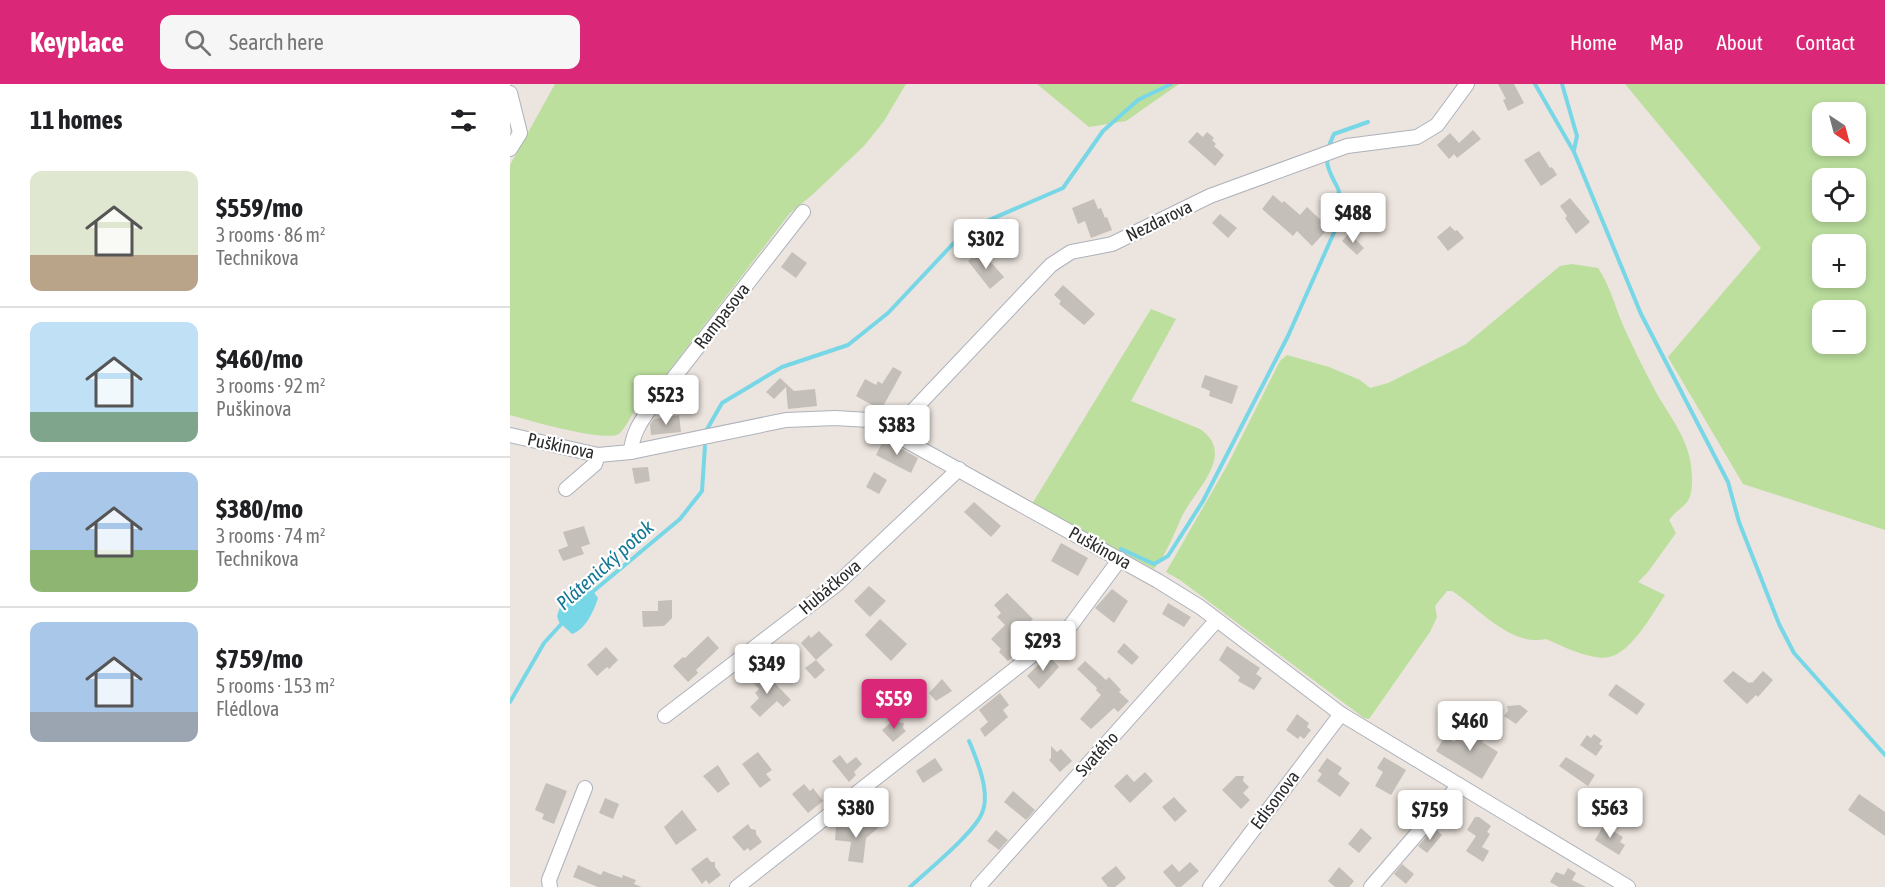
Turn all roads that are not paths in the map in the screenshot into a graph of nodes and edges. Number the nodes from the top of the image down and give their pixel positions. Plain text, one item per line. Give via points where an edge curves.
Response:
1 (1467, 84) edge
2 (510, 93) edge
3 (510, 149) edge
4 (802, 213) dead end
5 (895, 433) junction
6 (510, 435) edge
7 (631, 452) junction
8 (598, 455) junction
9 (959, 469) junction
10 (566, 489) dead end
11 (1120, 559) junction
12 (1216, 621) junction
13 (1341, 714) junction
14 (664, 716) dead end
15 (1459, 785) junction
16 (585, 788) dead end
17 (550, 887) edge
18 (737, 887) edge
19 (978, 887) edge
20 (1210, 887) edge
21 (1371, 887) edge
22 (1628, 887) edge

1 - 5 street, Nezdarova via 1437,125 1417,137 1347,146 1210,196 1112,244 1071,252 1051,265
2 - 3 street via 520,133
4 - 7 street, Rampasova via 638,425
5 - 7 street, Puškinova via 869,420 786,420
5 - 9 street, Puškinova
6 - 8 street, Puškinova
7 - 8 street, Puškinova
8 - 10 street via 595,464
9 - 11 street, Puškinova
9 - 14 street, Hubáčkova via 836,585
11 - 12 street, Puškinova via 1200,607
11 - 18 street via 1071,625
12 - 13 street, Puškinova
12 - 19 street, Svatého
13 - 15 street, Puškinova
13 - 20 street, Edisonova
15 - 21 street
15 - 22 street, Puškinova
16 - 17 street via 549,880

